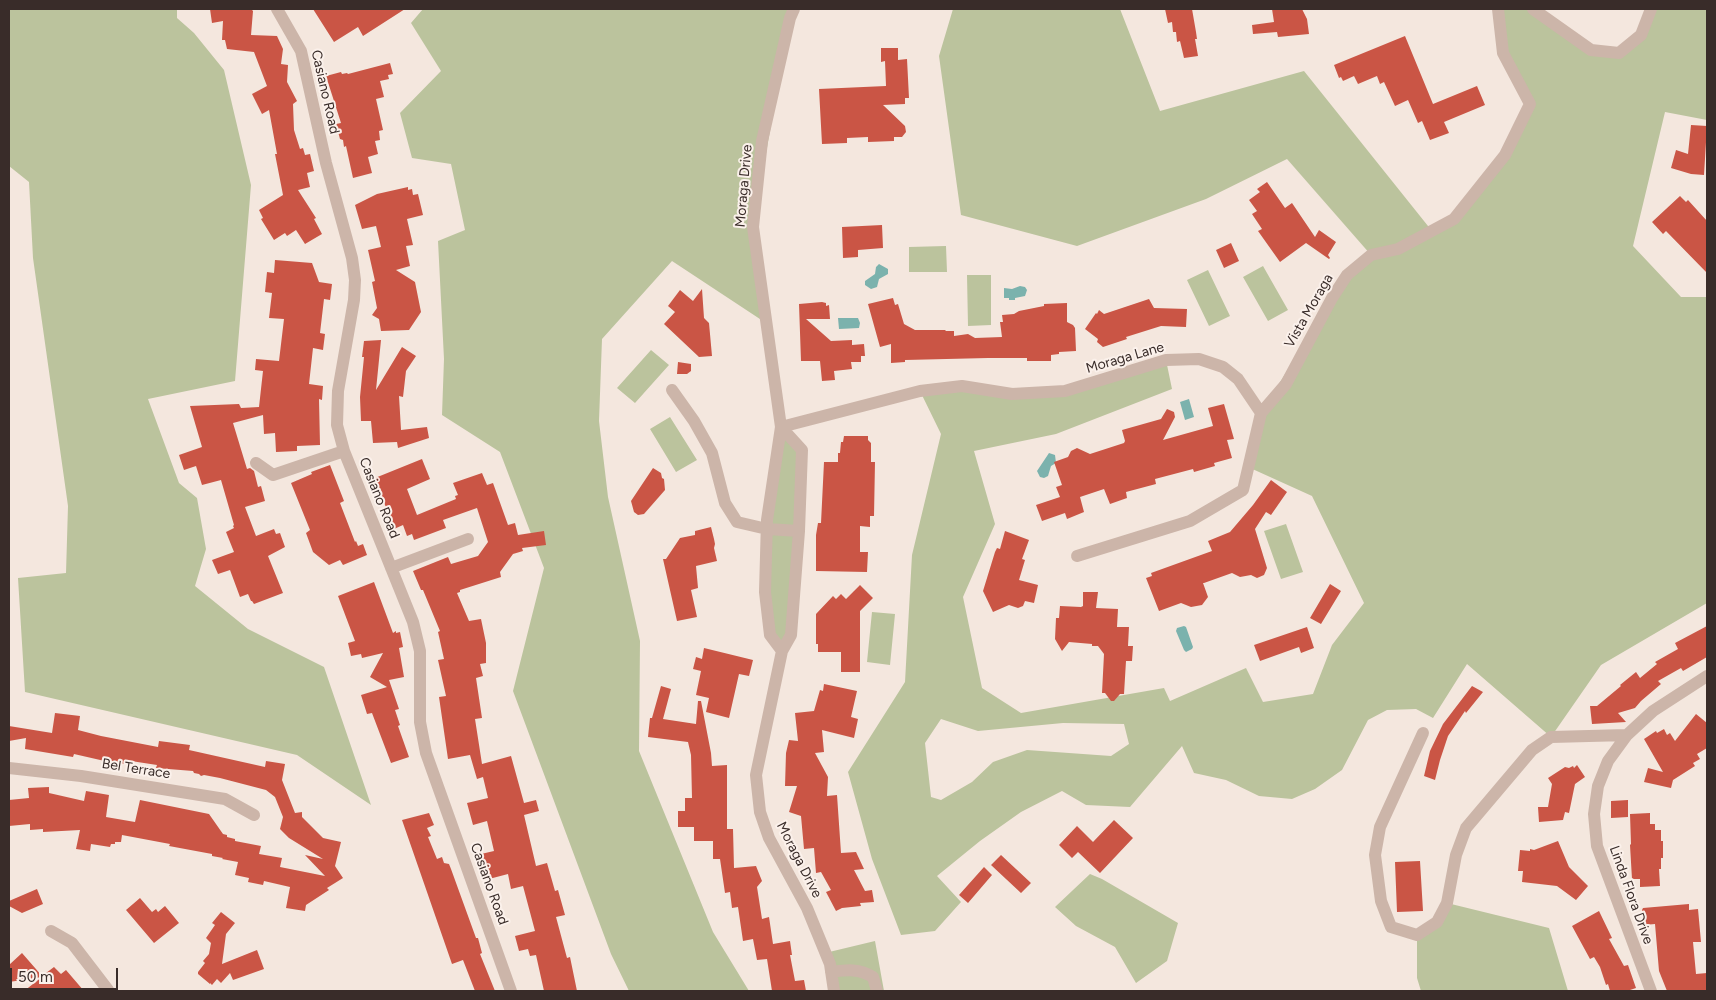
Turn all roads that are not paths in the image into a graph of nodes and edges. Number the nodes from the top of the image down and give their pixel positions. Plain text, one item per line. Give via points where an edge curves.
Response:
1 (277, 9) edge
2 (794, 9) edge
3 (1498, 9) edge
4 (1533, 9) edge
5 (1651, 9) edge
6 (672, 390) dead end
7 (1261, 412) junction
8 (781, 428) junction
9 (344, 452) junction
10 (256, 463) dead end
11 (767, 529) junction
12 (799, 531) junction
13 (468, 539) dead end
14 (1076, 556) dead end
15 (391, 568) junction
16 (782, 651) junction
17 (1707, 676) edge
18 (1423, 733) dead end
19 (1627, 735) junction
20 (9, 768) edge
21 (254, 815) dead end
22 (51, 931) dead end
23 (831, 972) junction
24 (107, 991) edge
25 (511, 991) edge
26 (834, 991) edge
27 (877, 991) edge
28 (1652, 991) edge

1 - 9 street, Casiano Road via 301,51 352,258 354,300 338,391 337,425
2 - 8 street, Moraga Drive via 762,141 753,227
3 - 7 street, Vista Moraga via 1503,53 1530,104 1505,155 1454,219 1398,249 1371,255 1347,275 1286,384
4 - 5 street via 1592,50 1619,53 1641,35
6 - 11 street via 712,453 725,503 737,522
7 - 8 street, Moraga Lane via 1238,379 1223,367 1199,359 1166,360 1065,391 1012,394 962,386 920,391
7 - 14 street via 1243,490 1190,520
8 - 11 street, Moraga Drive
8 - 12 street, Moraga Drive via 802,450
9 - 10 street via 273,475
9 - 15 street, Casiano Road
11 - 12 street
11 - 16 street, Moraga Drive via 765,592 770,635
12 - 16 street, Moraga Drive via 790,635
13 - 15 street
15 - 25 street, Casiano Road via 414,622 420,651 420,722 426,753
16 - 23 street, Moraga Drive via 756,775 760,812 769,838 806,908
17 - 19 street, Linda Flora Drive via 1653,711
18 - 19 street via 1380,827 1375,855 1381,901 1391,927 1417,934 1437,922 1447,902 1456,854 1466,828 1532,750 1551,737
19 - 28 street, Linda Flora Drive via 1608,761 1598,786 1594,814 1597,846
20 - 21 street, Bel Terrace via 225,799
22 - 24 street via 72,943
23 - 26 street, Moraga Drive
23 - 27 street via 864,971 872,977

